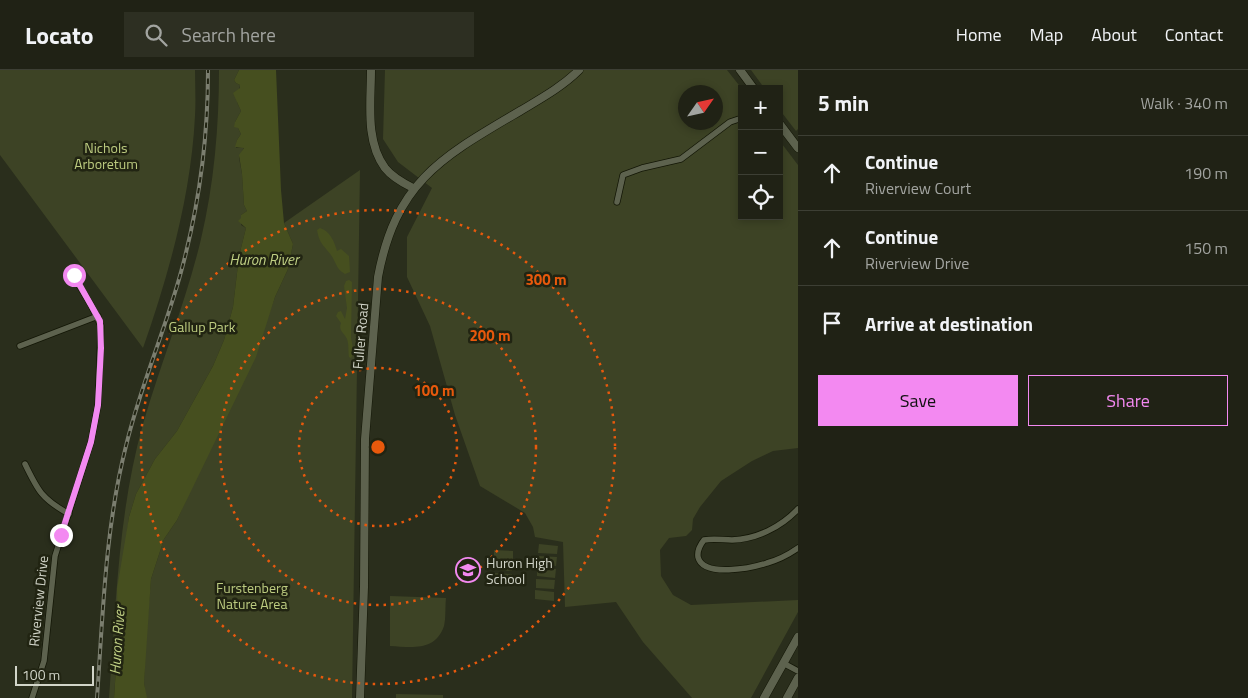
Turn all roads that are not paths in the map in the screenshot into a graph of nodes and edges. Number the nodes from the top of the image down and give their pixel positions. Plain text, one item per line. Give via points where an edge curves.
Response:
1 (371, 70) edge
2 (579, 70) edge
3 (740, 70) edge
4 (751, 85) edge
5 (738, 119) edge
6 (783, 128) edge
7 (798, 148) edge
8 (413, 188) junction
9 (617, 202) dead end
10 (74, 275) dead end
11 (98, 316) junction
12 (20, 346) dead end
13 (25, 464) dead end
14 (798, 509) edge
15 (69, 514) junction
16 (798, 548) edge
17 (798, 637) edge
18 (784, 663) junction
19 (798, 671) edge
20 (798, 678) edge
21 (32, 698) edge
22 (360, 698) edge
23 (764, 698) edge
24 (787, 698) edge

1 - 8 main road via 372,142 386,169
2 - 8 main road, Fuller Road via 561,85 459,148
3 - 4 main road
5 - 9 street via 681,159 623,176
6 - 7 main road
8 - 22 main road, Fuller Road via 391,230 382,253 378,277 365,439
10 - 11 street
11 - 12 street
11 - 15 street, Riverview Drive via 101,326 98,405 91,442
13 - 15 street via 42,496
14 - 16 street via 780,524 752,536 704,540 698,548 698,555 707,567 737,569 765,564
15 - 21 street, Riverview Drive via 55,556 44,661
17 - 18 main road
18 - 19 street
18 - 23 main road
20 - 24 main road

